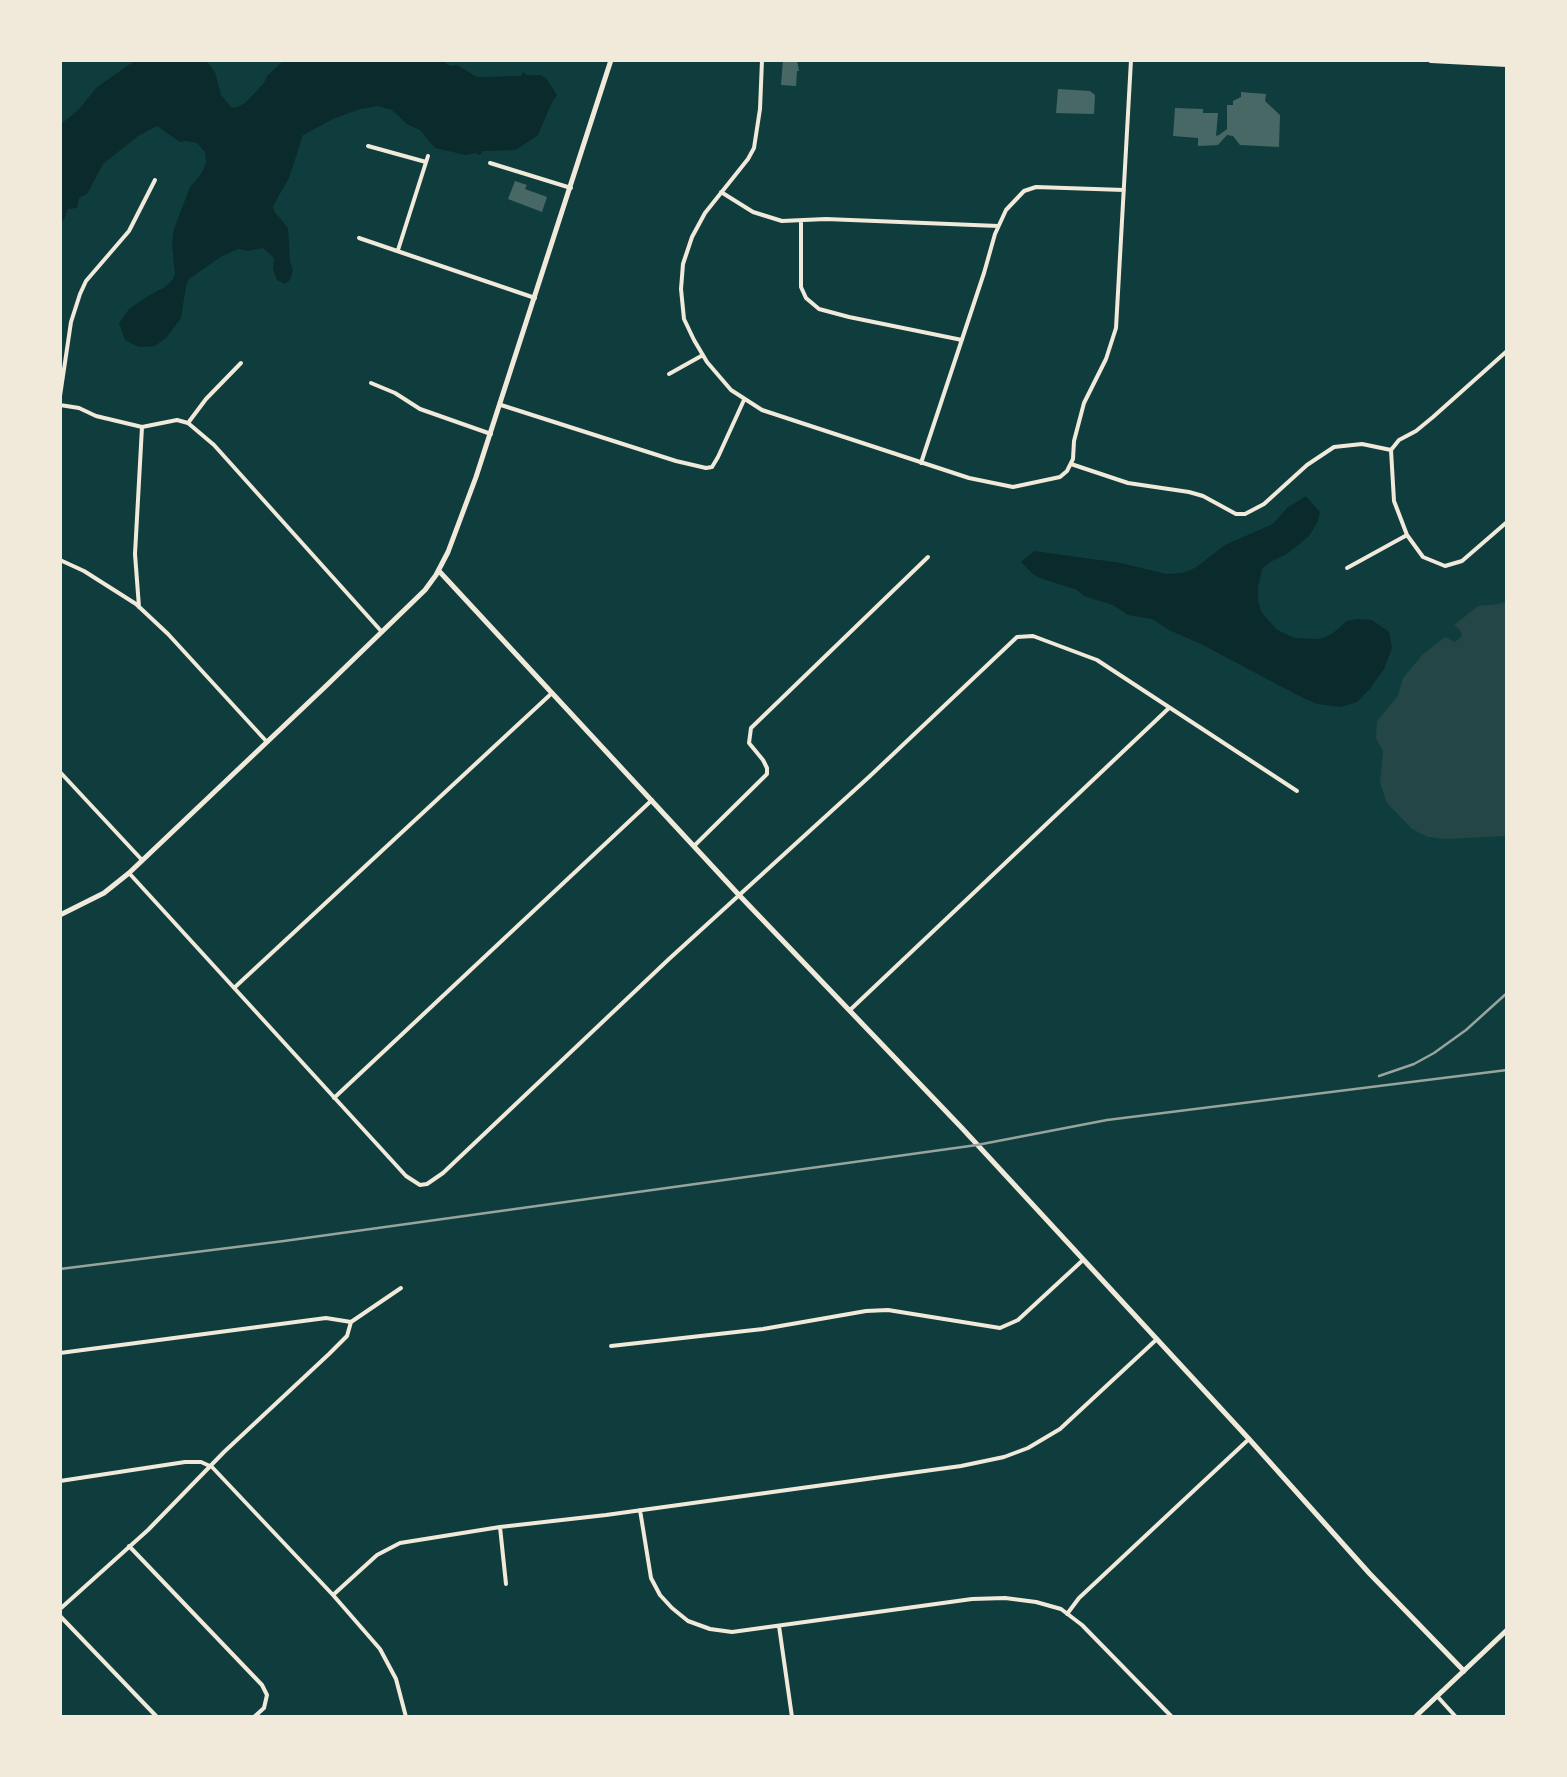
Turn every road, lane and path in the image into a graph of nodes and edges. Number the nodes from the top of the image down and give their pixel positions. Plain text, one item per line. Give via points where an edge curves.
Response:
1 (611, 60) edge
2 (762, 60) edge
3 (1131, 60) edge
4 (1431, 60) edge
5 (1507, 64) edge
6 (368, 146) dead end
7 (490, 163) dead end
8 (155, 180) dead end
9 (570, 188) junction
10 (1124, 190) junction
11 (720, 192) junction
12 (801, 220) junction
13 (998, 226) junction
14 (359, 238) dead end
15 (398, 250) junction
16 (535, 298) junction
17 (962, 340) junction
18 (1507, 351) edge
19 (703, 355) junction
20 (241, 363) dead end
21 (670, 374) dead end
22 (370, 383) dead end
23 (60, 396) edge
24 (744, 400) junction
25 (60, 404) edge
26 (500, 405) junction
27 (188, 423) junction
28 (142, 427) junction
29 (490, 434) junction
30 (1391, 450) junction
31 (922, 463) junction
32 (1071, 464) junction
33 (1507, 522) edge
34 (1407, 535) junction
35 (928, 557) dead end
36 (60, 560) edge
37 (1346, 568) dead end
38 (439, 571) junction
39 (139, 607) junction
40 (382, 632) junction
41 (552, 693) junction
42 (1170, 708) junction
43 (267, 742) junction
44 (60, 772) edge
45 (1297, 791) dead end
46 (652, 800) junction
47 (694, 846) junction
48 (142, 860) junction
49 (129, 873) junction
50 (739, 894) junction
51 (60, 915) edge
52 (234, 988) junction
53 (850, 1010) junction
54 (334, 1098) junction
55 (1084, 1260) junction
56 (401, 1288) dead end
57 (352, 1322) junction
58 (1157, 1339) junction
59 (610, 1346) dead end
60 (60, 1353) edge
61 (1250, 1439) junction
62 (212, 1467) junction
63 (60, 1481) edge
64 (640, 1510) junction
65 (500, 1527) junction
66 (130, 1546) junction
67 (506, 1584) dead end
68 (333, 1596) junction
69 (60, 1609) edge
70 (1067, 1614) junction
71 (60, 1616) edge
72 (780, 1626) junction
73 (1507, 1630) edge
74 (1464, 1671) junction
75 (1437, 1696) junction
76 (157, 1717) edge
77 (254, 1717) edge
78 (406, 1717) edge
79 (792, 1717) edge
80 (1172, 1717) edge
81 (1415, 1717) edge
82 (1456, 1717) edge

1 - 9 street
2 - 11 street via 754,148
3 - 10 street
4 - 5 main road
6 - 15 street via 427,159
7 - 9 street
8 - 23 street via 129,230 80,294
9 - 16 street
10 - 13 street via 1030,188 1014,199
10 - 32 street via 1116,328 1084,403
11 - 12 street via 770,219
11 - 19 street via 683,264 684,319
12 - 13 street
12 - 17 street via 801,287 819,308
13 - 17 street
14 - 15 street
15 - 16 street
16 - 26 street
17 - 31 street
18 - 30 street
19 - 21 street
19 - 24 street
20 - 27 street
22 - 29 street via 420,410
24 - 26 street via 718,457 706,468
24 - 31 street
25 - 28 street
26 - 29 street
27 - 28 street
27 - 40 street
28 - 39 street
29 - 38 street
30 - 32 street via 1334,447 1244,514 1189,492 1128,483
30 - 34 street via 1394,500
31 - 32 street via 1013,487 1060,478
33 - 34 street via 1470,556 1446,566 1423,557
34 - 37 street
35 - 47 street via 751,728 750,743 768,774
36 - 39 street
38 - 40 street
38 - 41 street
39 - 43 street
40 - 43 street
41 - 46 street
41 - 52 street
42 - 45 street
42 - 50 street via 1096,660 1017,636
42 - 53 street
43 - 48 street
44 - 48 street
46 - 47 street
46 - 54 street
47 - 50 street
48 - 49 street
49 - 51 street
49 - 52 street
50 - 53 street
50 - 54 street via 427,1184 406,1176
52 - 54 street
53 - 55 street
55 - 58 street
55 - 59 street via 1018,1320 1000,1328 866,1311
56 - 57 street
57 - 60 street via 326,1318
57 - 62 street via 347,1336
58 - 61 street
58 - 64 street via 1060,1429 1004,1457
61 - 70 street
61 - 74 street
62 - 63 street via 185,1462
62 - 66 street
62 - 68 street
64 - 65 street
64 - 72 street via 651,1578 672,1608 710,1629
65 - 67 street
65 - 68 street via 389,1547
66 - 69 street
66 - 77 street via 262,1685 264,1708
68 - 78 street via 388,1661
70 - 72 street via 1036,1602 972,1599
70 - 80 street
71 - 76 street
72 - 79 street
73 - 74 street
74 - 75 street
75 - 81 street
75 - 82 street

